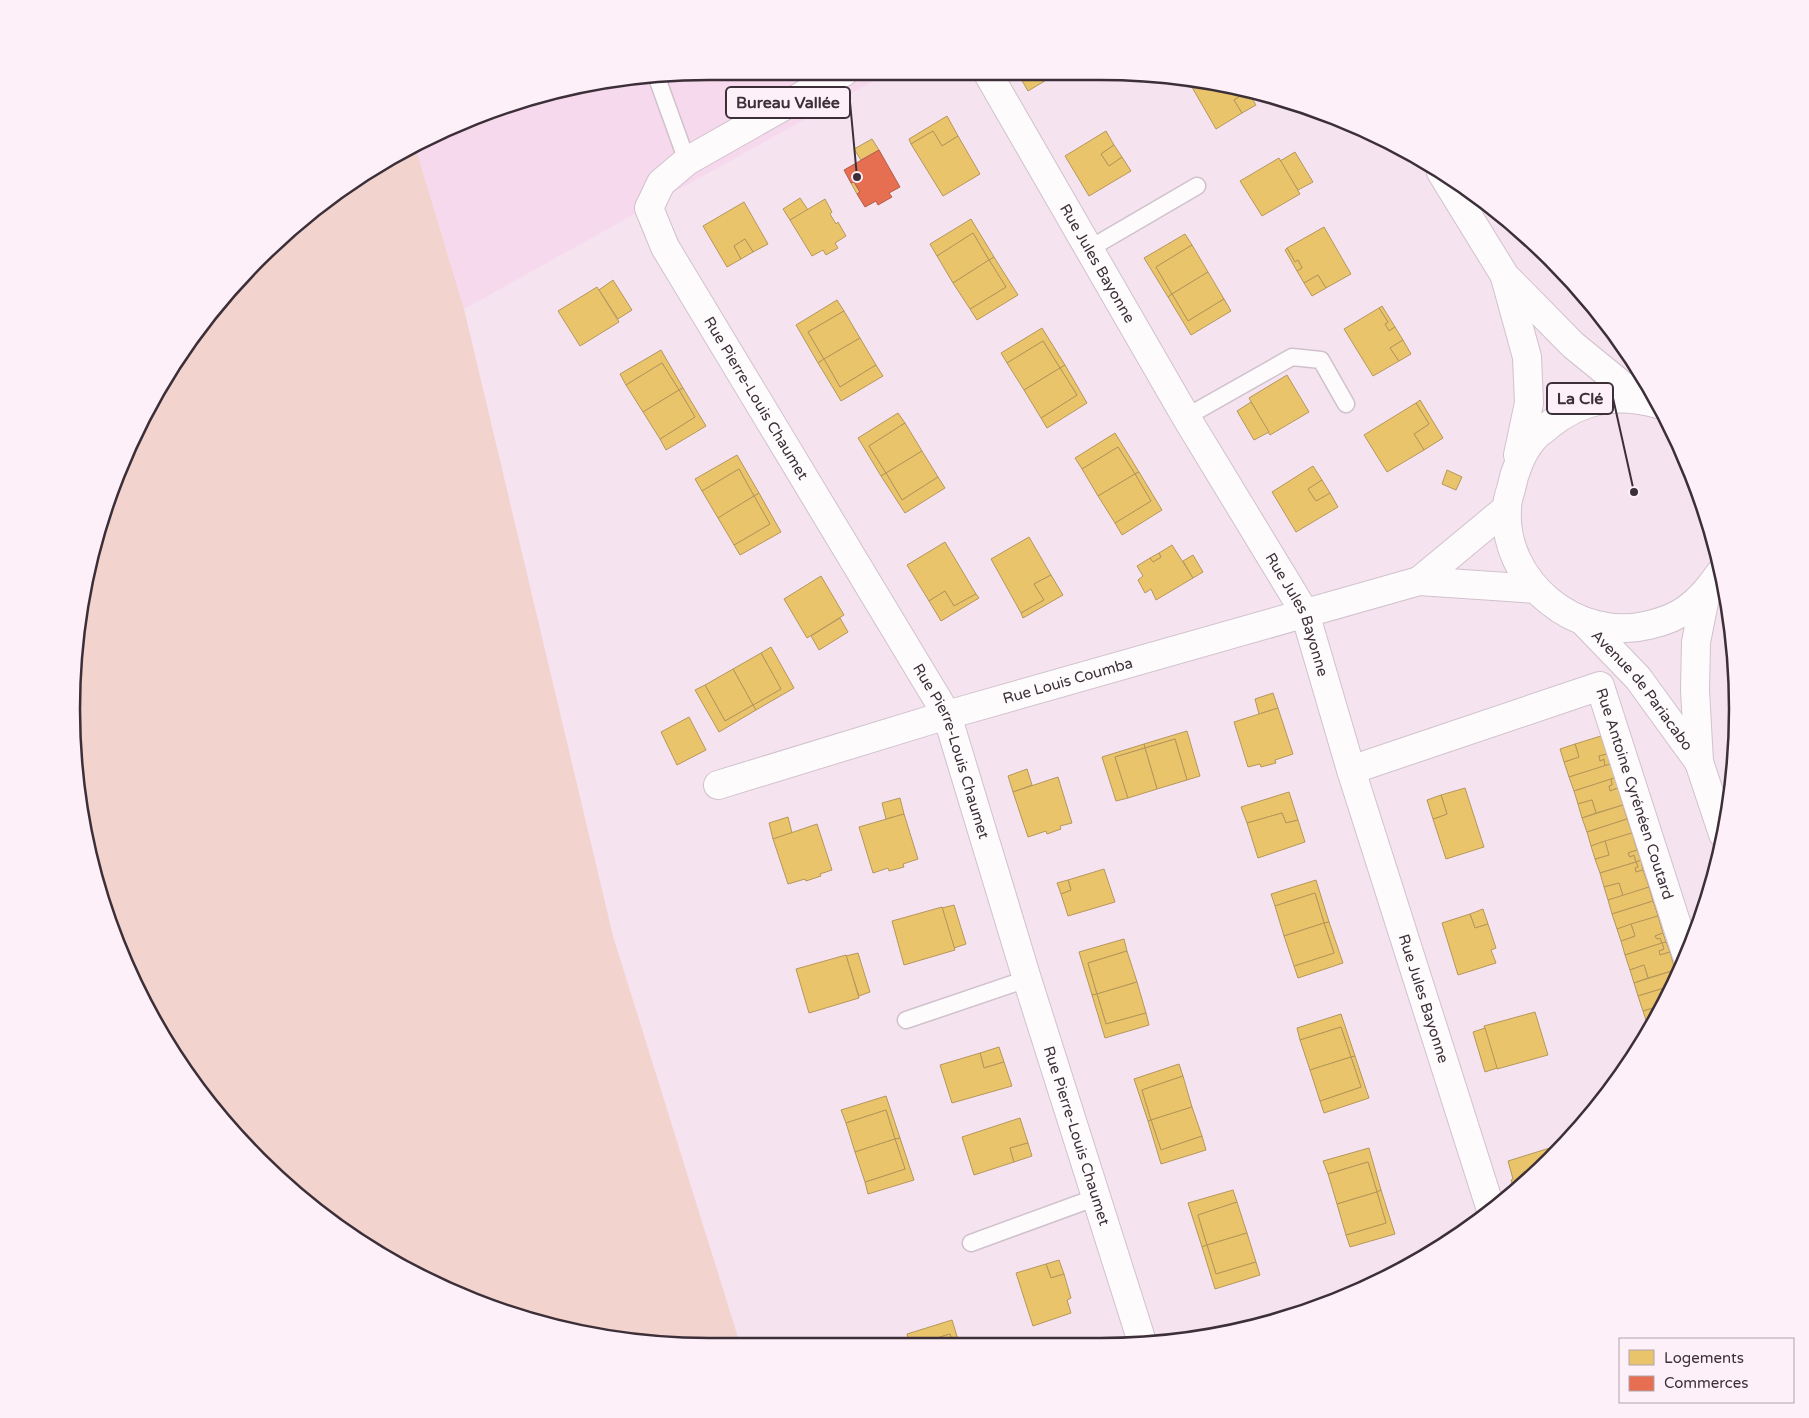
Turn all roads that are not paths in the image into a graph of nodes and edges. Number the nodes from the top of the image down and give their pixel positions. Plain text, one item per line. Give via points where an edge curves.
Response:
1 (830, 80) edge
2 (992, 80) edge
3 (658, 82) edge
4 (687, 161) junction
5 (1198, 186) dead end
6 (1452, 188) edge
7 (1089, 249) junction
8 (1505, 276) junction
9 (1648, 401) edge
10 (1346, 404) dead end
11 (1186, 417) junction
12 (1514, 472) junction
13 (1507, 508) junction
14 (1419, 581) junction
15 (1713, 583) edge
16 (1536, 589) junction
17 (1305, 613) junction
18 (1584, 622) junction
19 (947, 715) junction
20 (1698, 762) junction
21 (1351, 770) junction
22 (718, 785) dead end
23 (1719, 822) edge
24 (1683, 944) edge
25 (1027, 979) junction
26 (906, 1020) dead end
27 (1097, 1197) junction
28 (1489, 1203) edge
29 (970, 1243) dead end
30 (1141, 1337) edge

1 - 4 street
2 - 7 street, Rue Jules Bayonne
3 - 4 lane
4 - 19 street, Rue Pierre-Louis Chaumet via 661,183 649,208 665,247
5 - 7 lane
6 - 8 street
7 - 11 street, Rue Jules Bayonne
8 - 9 street via 1573,344
8 - 12 street via 1528,366 1529,403
9 - 12 street via 1599,399 1563,414 1533,438
10 - 11 lane via 1321,360 1292,357
11 - 17 street, Rue Jules Bayonne
12 - 13 street
13 - 14 street, Rue Louis Coumba
13 - 16 street via 1509,537 1519,565
14 - 16 street, Rue Louis Coumba
14 - 17 street, Rue Louis Coumba
15 - 18 street via 1686,610 1663,621 1638,628 1612,628
15 - 20 street, Avenue de Pariacabo via 1696,642
16 - 18 street via 1558,609
17 - 19 street, Rue Louis Coumba
17 - 21 street, Rue Jules Bayonne
18 - 20 street, Avenue de Pariacabo via 1638,678
19 - 22 street, Rue Louis Coumba
19 - 25 street, Rue Pierre-Louis Chaumet
20 - 23 street, Avenue de Pariacabo
21 - 24 street, Rue Antoine Cyrénéen Coutard via 1600,686
21 - 28 street, Rue Jules Bayonne
25 - 26 lane
25 - 27 street, Rue Pierre-Louis Chaumet
27 - 29 lane
27 - 30 street, Rue Pierre-Louis Chaumet

